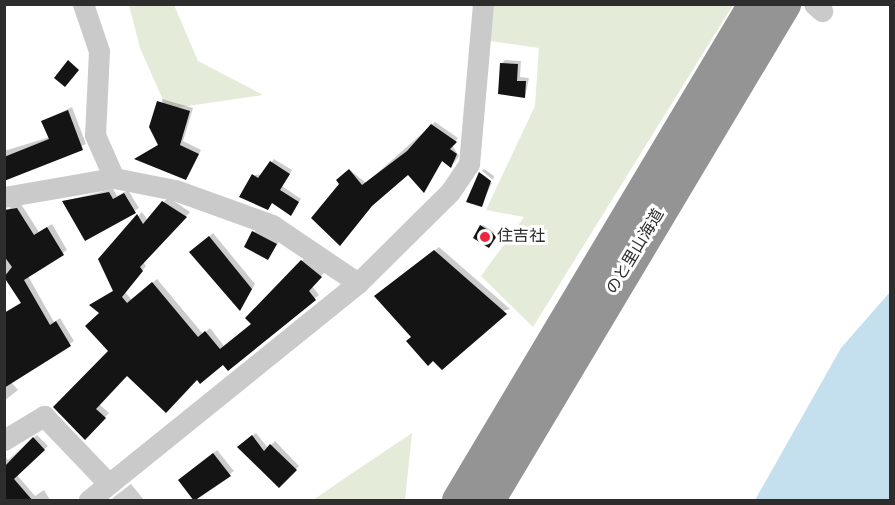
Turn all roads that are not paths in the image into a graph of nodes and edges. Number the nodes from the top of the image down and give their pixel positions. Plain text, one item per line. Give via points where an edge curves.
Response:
1 (83, 4) edge
2 (483, 4) edge
3 (754, 4) edge
4 (784, 4) edge
5 (114, 178) junction
6 (4, 197) edge
7 (358, 283) junction
8 (4, 440) edge
9 (109, 484) junction
10 (89, 501) edge
11 (458, 501) edge
12 (488, 501) edge

1 - 5 street via 99,51 95,135
2 - 7 street via 469,164 450,192
3 - 11 highway, のと里山海道
4 - 12 highway, のと里山海道
5 - 6 street
5 - 7 street via 175,190 272,225
7 - 9 street
8 - 9 street via 44,417
9 - 10 street

